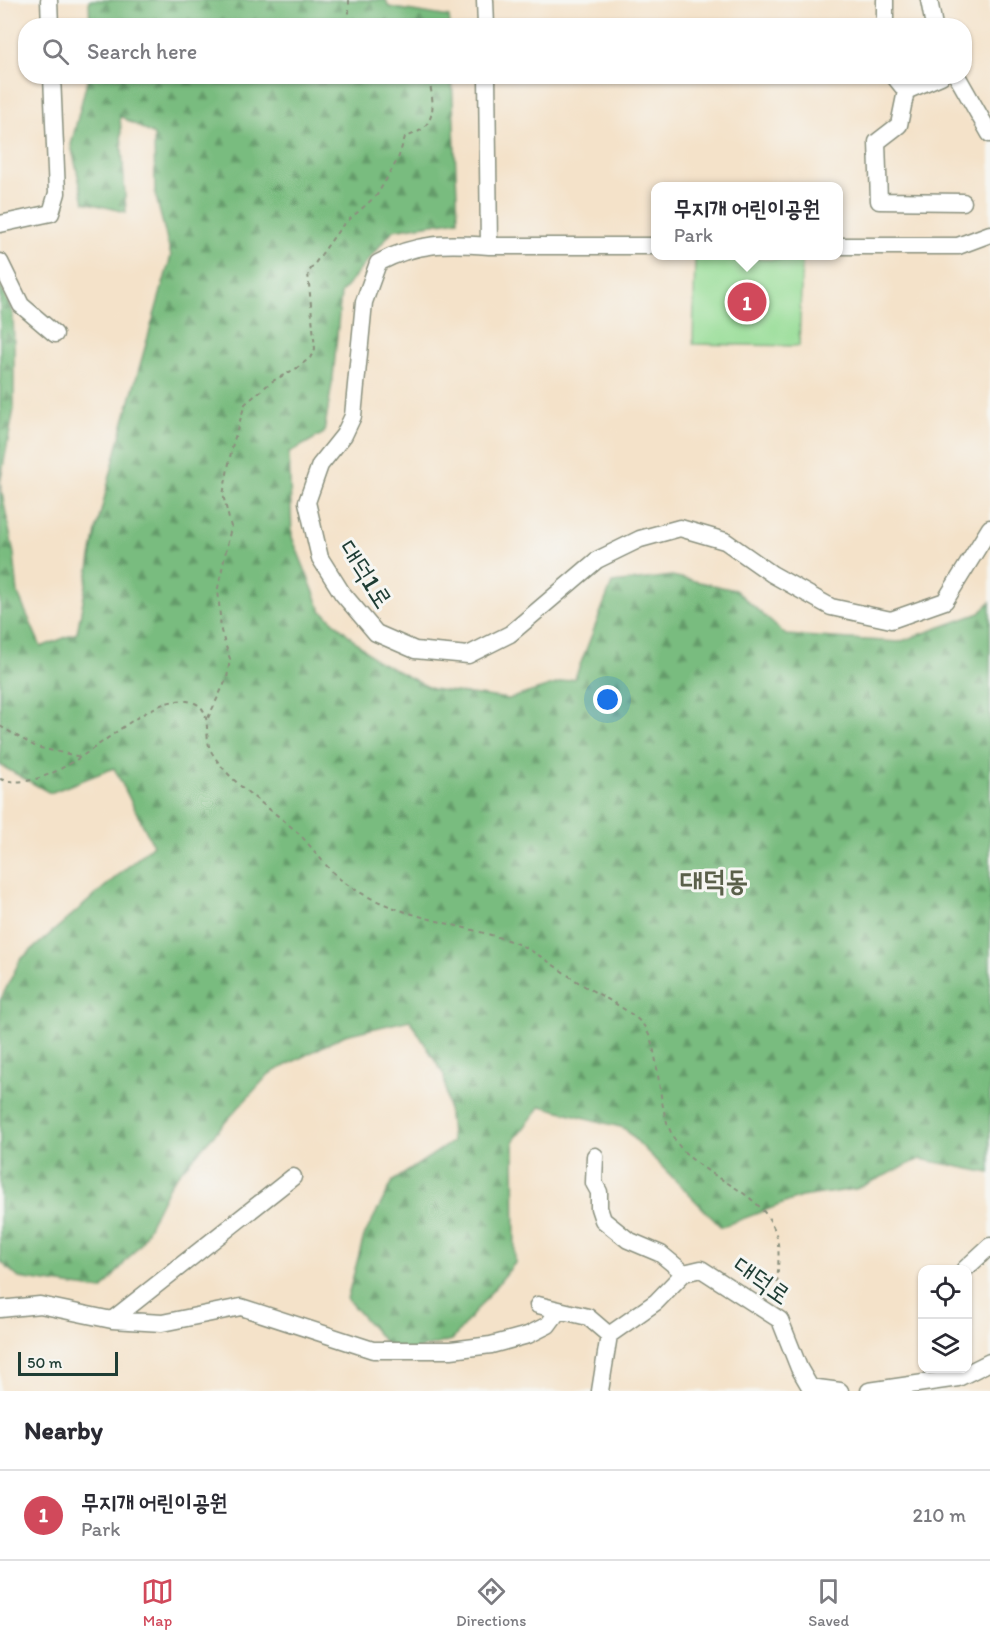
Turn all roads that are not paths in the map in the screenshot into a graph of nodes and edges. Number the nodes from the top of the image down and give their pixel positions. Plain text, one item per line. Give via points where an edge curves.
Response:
1 (49, 0) edge
2 (485, 0) edge
3 (885, 0) edge
4 (929, 0) edge
5 (50, 18) edge
6 (486, 18) edge
7 (885, 18) edge
8 (932, 18) edge
9 (52, 84) edge
10 (487, 84) edge
11 (900, 84) edge
12 (922, 84) edge
13 (962, 84) edge
14 (906, 91) junction
15 (990, 134) edge
16 (963, 202) dead end
17 (0, 224) edge
18 (990, 234) edge
19 (489, 246) junction
20 (651, 246) edge
21 (843, 246) edge
22 (0, 262) edge
23 (55, 334) dead end
24 (990, 528) edge
25 (595, 1156) dead end
26 (293, 1178) dead end
27 (990, 1245) edge
28 (968, 1265) edge
29 (684, 1273) junction
30 (538, 1305) dead end
31 (0, 1309) edge
32 (559, 1310) junction
33 (112, 1320) junction
34 (609, 1335) junction
35 (990, 1362) edge
36 (808, 1389) edge
37 (600, 1391) edge
38 (840, 1391) edge
39 (869, 1391) edge

1 - 5 street
2 - 6 street
3 - 7 street
4 - 8 street
9 - 17 street via 57,193 51,213
10 - 19 street
11 - 14 street
12 - 14 street
13 - 15 street
14 - 16 street via 899,124 877,142 879,201
18 - 21 street via 958,246
19 - 20 street, 대덕1로
19 - 24 street, 대덕1로 via 440,243 400,251 378,263 364,302 353,416 344,435 320,465 307,502 320,558 342,593 376,633 415,650 468,655 510,634 597,560 640,539 680,528 725,541 772,574 831,607 891,620 945,601
22 - 23 street via 21,305
25 - 29 street via 594,1183 603,1220 628,1240 662,1254
26 - 33 street
27 - 28 street
29 - 34 street via 656,1302
29 - 36 street, 대덕로 via 701,1269 780,1320
30 - 32 street
31 - 33 street via 40,1305
32 - 33 street via 548,1325 528,1335 451,1350 373,1350 241,1307 162,1323
32 - 34 street via 588,1317
34 - 37 street
35 - 39 street via 958,1378
36 - 38 street, 대덕로

